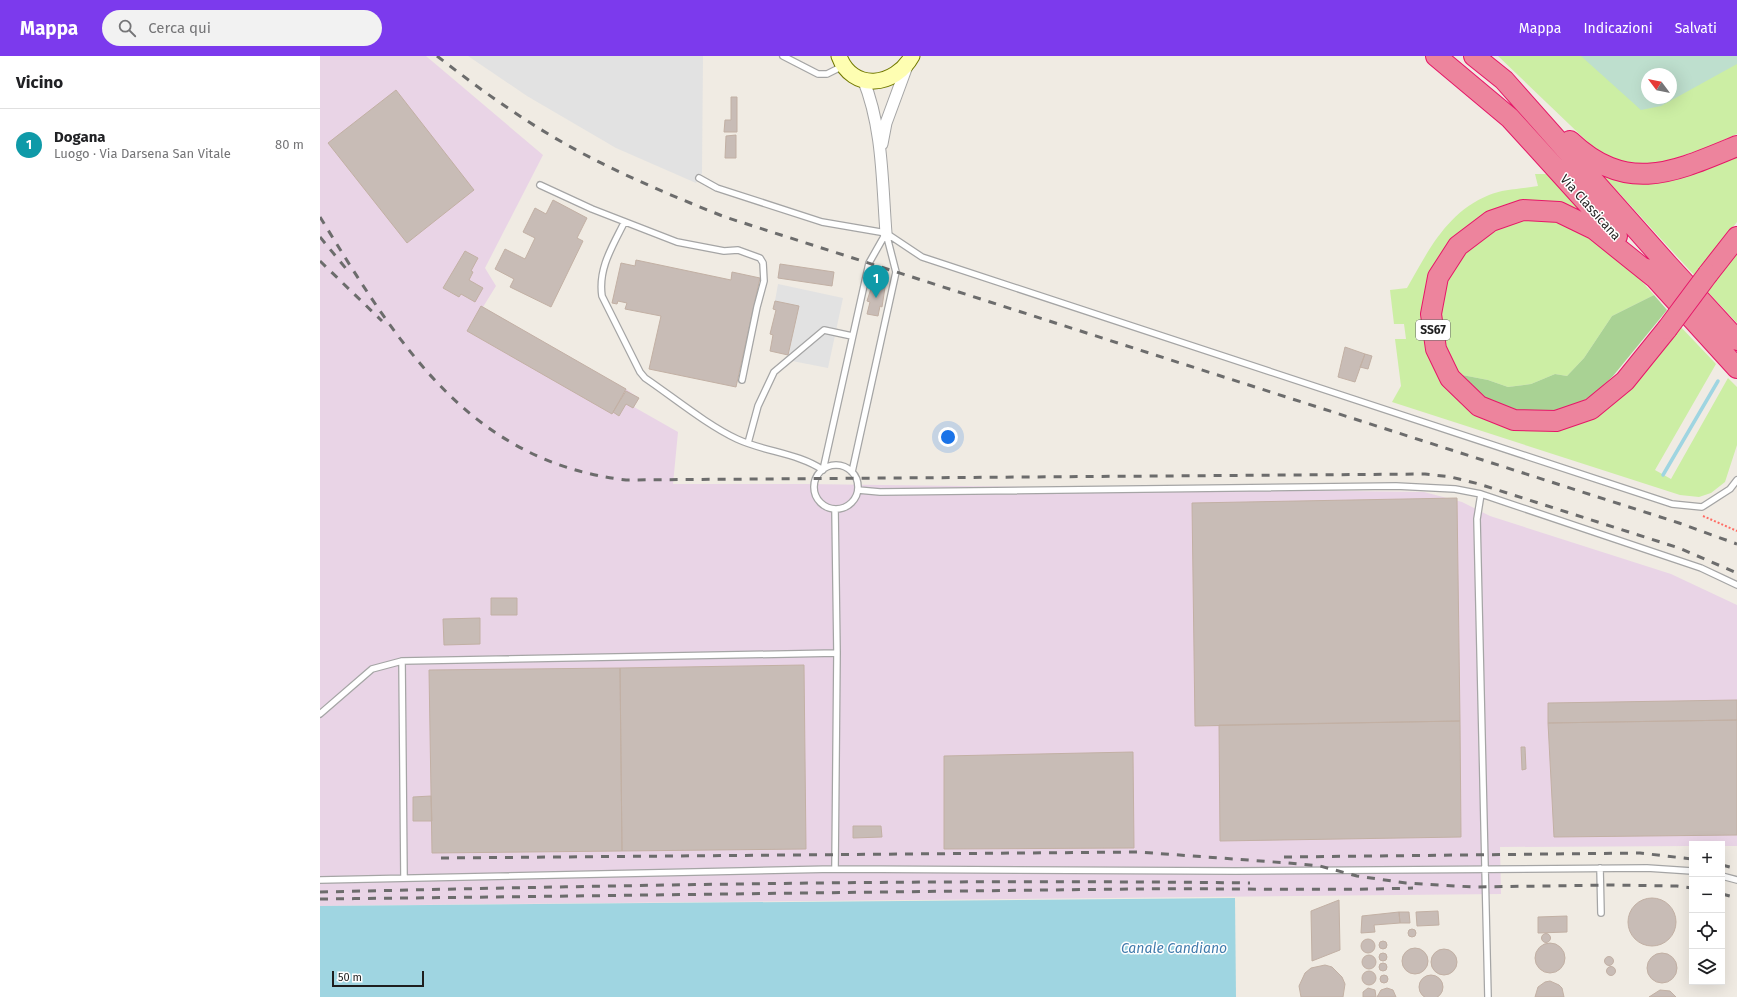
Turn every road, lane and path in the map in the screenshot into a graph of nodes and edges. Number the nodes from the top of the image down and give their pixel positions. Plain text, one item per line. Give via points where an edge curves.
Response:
1 (783, 56) edge
2 (1424, 56) edge
3 (1436, 56) edge
4 (1474, 56) edge
5 (841, 61) edge
6 (910, 61) edge
7 (864, 80) junction
8 (1504, 80) junction
9 (1486, 97) junction
10 (1737, 146) edge
11 (880, 154) junction
12 (699, 178) dead end
13 (540, 185) dead end
14 (624, 223) junction
15 (886, 233) junction
16 (1737, 237) edge
17 (1655, 278) junction
18 (852, 336) junction
19 (1737, 340) edge
20 (1737, 368) edge
21 (742, 380) dead end
22 (748, 443) junction
23 (823, 470) junction
24 (852, 472) junction
25 (1737, 480) edge
26 (858, 490) junction
27 (1481, 494) junction
28 (835, 509) junction
29 (1698, 514) dead end
30 (1737, 531) edge
31 (1737, 585) edge
32 (837, 652) junction
33 (402, 661) junction
34 (320, 714) edge
35 (1600, 868) junction
36 (835, 869) junction
37 (1485, 869) junction
38 (1689, 871) edge
39 (404, 877) junction
40 (1725, 877) edge
41 (320, 880) edge
42 (1737, 880) edge
43 (1601, 913) dead end
44 (1488, 997) edge

1 - 5 lane via 818,74 827,74
2 - 9 highway
3 - 9 highway, Via Classicana
4 - 8 highway, Via Classicana
5 - 7 street via 853,74
6 - 7 street via 898,74 887,80
6 - 11 street via 886,123
7 - 11 street via 876,117
8 - 10 highway via 1579,150 1608,167 1634,174 1655,174 1683,168
8 - 19 highway, Via Classicana
9 - 17 highway, Via Classicana via 1510,118
11 - 15 street
12 - 15 lane via 717,188 822,222
13 - 14 lane
14 - 21 lane via 677,242 724,251 738,250 760,258 763,263 764,281
14 - 22 lane via 604,263 600,282 602,296 640,372 699,415
15 - 18 lane via 869,263
15 - 24 lane via 896,272
15 - 25 lane via 922,257 1672,504 1702,507 1730,489
16 - 17 highway, SS67, bridge via 1625,381 1591,408 1556,421 1514,420 1479,406 1450,378 1436,349 1431,314 1438,277 1458,246 1491,221 1523,210 1559,212 1594,229
17 - 20 highway, Via Classicana / SS67
18 - 22 lane via 824,330 774,372 758,406
18 - 23 lane
22 - 23 lane via 810,461
23 - 24 lane via 841,466
23 - 28 lane via 816,479 815,492 822,504
24 - 26 lane
26 - 27 lane via 880,492 1396,486 1455,489
26 - 28 lane via 853,502 841,509
27 - 31 lane via 1701,568
27 - 37 lane via 1477,519
28 - 32 lane
29 - 30 path
32 - 33 lane
32 - 36 lane
33 - 34 lane via 372,669
33 - 39 lane
35 - 37 lane
35 - 38 lane
35 - 43 lane
36 - 37 lane
36 - 39 lane
37 - 44 lane
39 - 41 lane
40 - 42 lane

